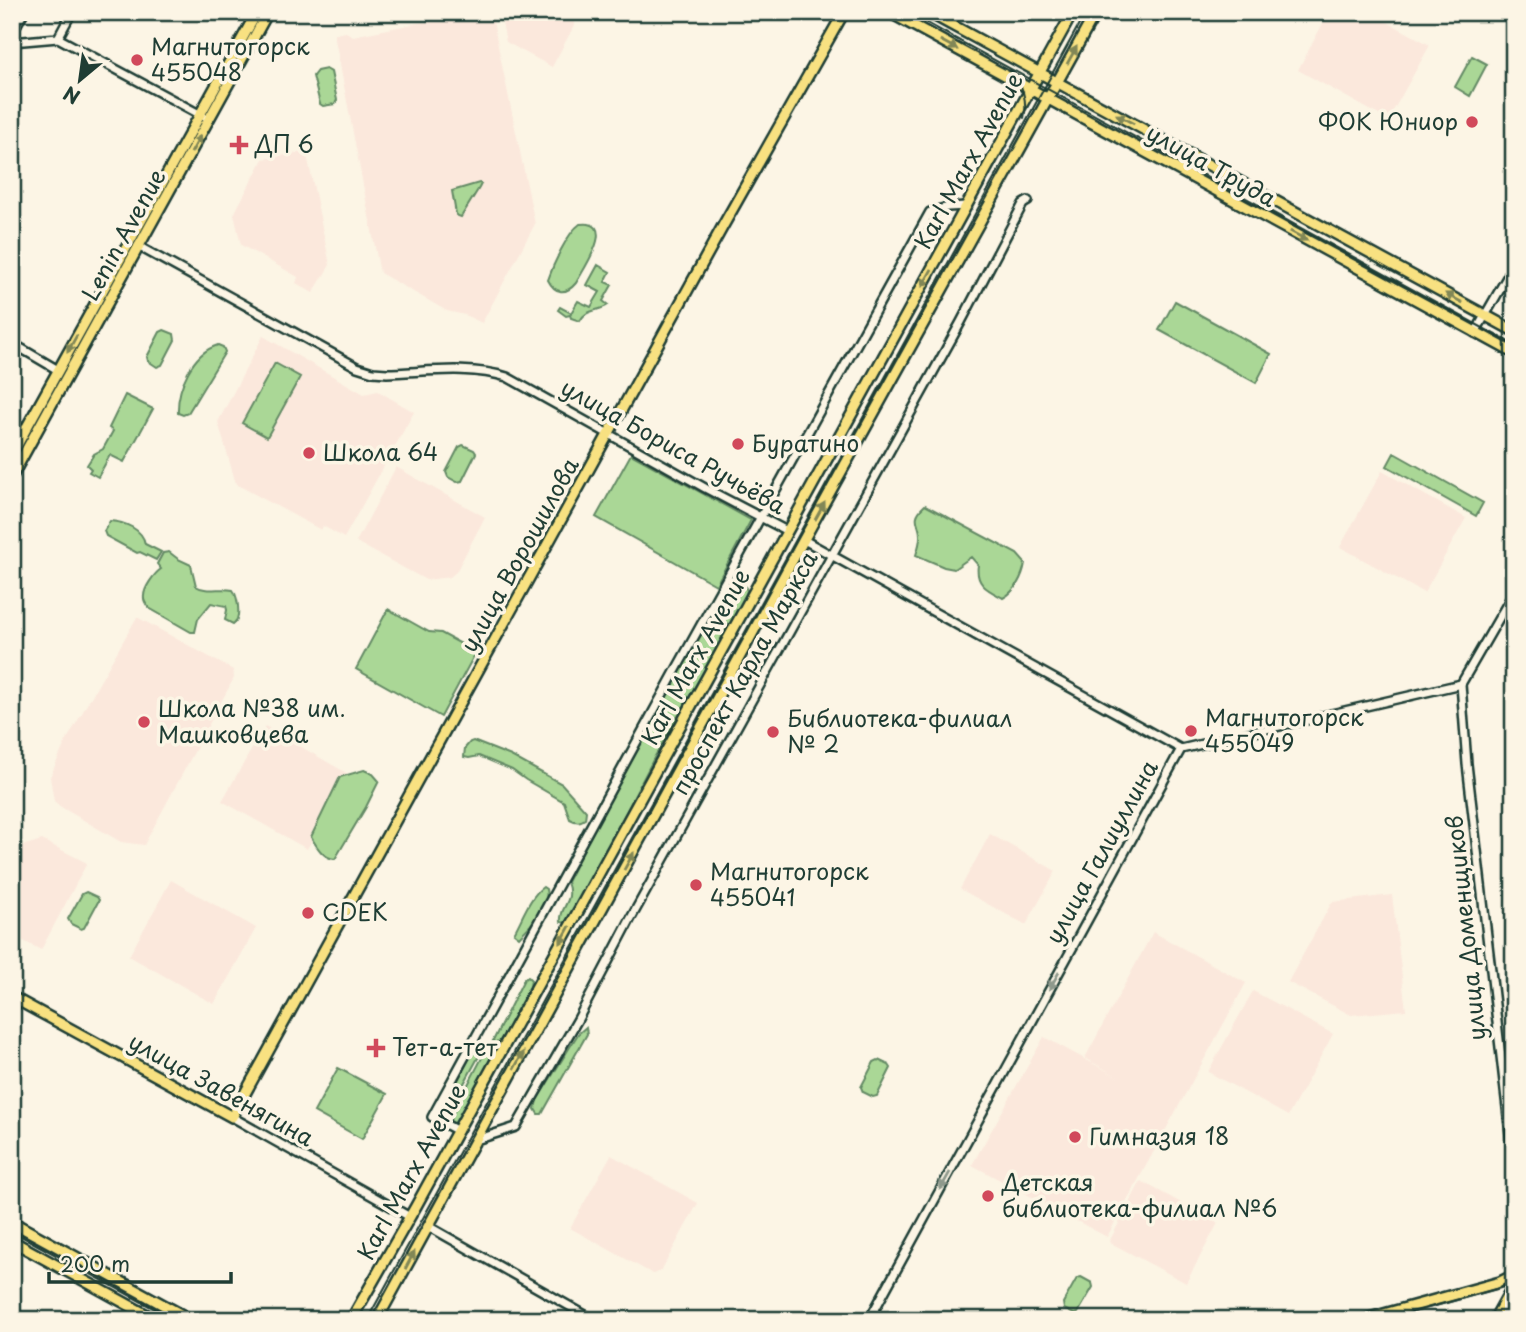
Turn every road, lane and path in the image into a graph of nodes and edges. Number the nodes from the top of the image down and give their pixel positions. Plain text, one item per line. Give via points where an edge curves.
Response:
1 (24, 12) edge
2 (72, 12) edge
3 (257, 12) edge
4 (268, 12) edge
5 (844, 12) edge
6 (889, 12) edge
7 (929, 12) edge
8 (1073, 12) edge
9 (1096, 12) edge
10 (12, 33) edge
11 (58, 38) junction
12 (12, 42) edge
13 (1040, 73) junction
14 (1057, 82) junction
15 (1031, 90) junction
16 (1048, 99) junction
17 (205, 117) junction
18 (1028, 201) dead end
19 (967, 206) junction
20 (129, 241) junction
21 (138, 247) junction
22 (1514, 265) edge
23 (1485, 315) junction
24 (1514, 331) edge
25 (1475, 333) junction
26 (12, 343) edge
27 (1514, 353) edge
28 (58, 370) junction
29 (608, 434) junction
30 (12, 454) edge
31 (12, 476) edge
32 (760, 518) junction
33 (787, 531) junction
34 (804, 540) junction
35 (832, 555) junction
36 (1514, 592) edge
37 (1461, 684) junction
38 (1181, 749) junction
39 (12, 998) edge
40 (232, 1117) junction
41 (458, 1131) junction
42 (475, 1140) junction
43 (1514, 1168) edge
44 (410, 1217) junction
45 (12, 1222) edge
46 (428, 1226) junction
47 (12, 1241) edge
48 (1514, 1275) edge
49 (1514, 1284) edge
50 (156, 1320) edge
51 (191, 1320) edge
52 (351, 1320) edge
53 (377, 1320) edge
54 (594, 1320) edge
55 (869, 1320) edge
56 (1362, 1320) edge
57 (1494, 1320) edge

1 - 10 street
2 - 11 street
3 - 17 main road, Lenin Avenue
4 - 17 main road, Lenin Avenue
5 - 29 main road, улица Ворошилова
6 -> 15 main road, улица Труда
7 - 13 main road, улица Труда
8 - 13 main road, Karl Marx Avenue
14 -> 9 main road, Karl Marx Avenue
11 - 12 street
11 - 17 street
13 - 14 main road, улица Труда
13 - 15 main road, Karl Marx Avenue
14 - 16 main road, Karl Marx Avenue
23 -> 14 main road, улица Труда
15 - 16 main road, улица Труда
15 - 19 main road, Karl Marx Avenue
16 -> 25 main road, улица Труда
34 -> 16 main road, Karl Marx Avenue
17 - 20 main road, Lenin Avenue
21 -> 17 main road, Lenin Avenue
18 - 35 street, проспект Карла Маркса
19 - 32 street via 930,212
19 -> 33 main road, Karl Marx Avenue
20 - 21 main road, улица Бориса Ручьёва
20 -> 28 main road, Lenin Avenue
21 - 29 street, улица Бориса Ручьёва via 357,367 387,373 472,370 507,377
21 - 31 main road, Lenin Avenue
22 - 23 street
23 - 24 main road, улица Труда
23 - 25 street
25 - 27 main road, улица Труда
26 - 28 street
28 - 30 main road, Lenin Avenue
29 - 32 street, улица Бориса Ручьёва
29 - 40 main road, улица Ворошилова
32 - 33 street, улица Бориса Ручьёва
32 - 41 street via 432,1117
33 - 34 main road, улица Бориса Ручьёва
33 -> 41 main road, Karl Marx Avenue
34 - 35 street, улица Бориса Ручьёва
42 -> 34 main road, Karl Marx Avenue
35 - 38 street, улица Бориса Ручьёва
35 - 42 street, проспект Карла Маркса via 516,1127
36 - 37 street
37 - 38 street, улица Галиуллина
37 - 43 street, улица Доменщиков via 1466,764
38 -> 55 street, улица Галиуллина
39 - 40 main road, улица Завенягина
40 - 44 street, улица Завенягина
41 - 44 main road, Karl Marx Avenue
42 - 46 main road, Karl Marx Avenue
44 - 52 main road, Karl Marx Avenue
45 - 51 main road
53 -> 46 main road, Karl Marx Avenue
46 - 54 street
47 - 50 main road
48 - 56 main road
49 - 57 main road

